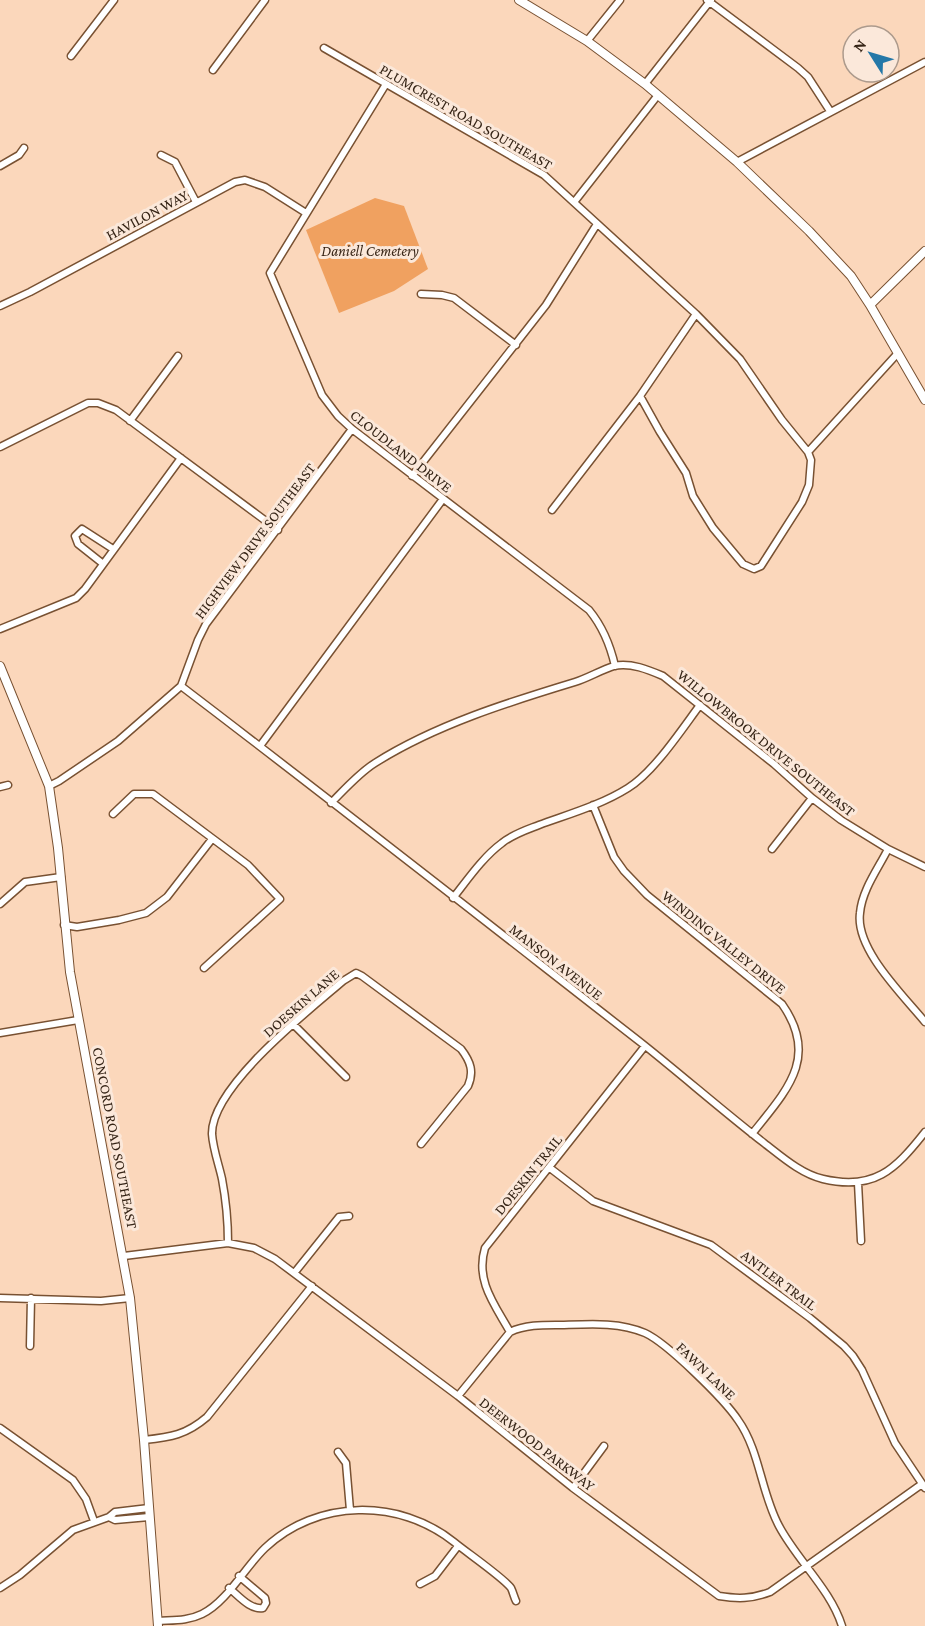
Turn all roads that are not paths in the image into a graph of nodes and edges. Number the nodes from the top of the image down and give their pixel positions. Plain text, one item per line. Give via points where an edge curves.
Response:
1 (114, 0) edge
2 (265, 0) edge
3 (519, 0) edge
4 (620, 0) edge
5 (709, 1) edge
6 (587, 41) junction
7 (324, 48) dead end
8 (71, 56) dead end
9 (925, 62) edge
10 (213, 70) dead end
11 (386, 84) junction
12 (645, 84) junction
13 (658, 95) junction
14 (830, 111) junction
15 (24, 148) dead end
16 (161, 155) dead end
17 (737, 162) junction
18 (0, 166) edge
19 (574, 201) junction
20 (196, 202) junction
21 (306, 213) junction
22 (597, 224) junction
23 (925, 251) edge
24 (421, 294) dead end
25 (870, 305) junction
26 (0, 306) edge
27 (696, 314) junction
28 (516, 345) junction
29 (898, 353) junction
30 (178, 356) dead end
31 (640, 396) junction
32 (925, 400) edge
33 (130, 421) junction
34 (352, 429) junction
35 (0, 447) edge
36 (808, 452) junction
37 (181, 459) junction
38 (412, 476) junction
39 (443, 499) junction
40 (552, 510) dead end
41 (278, 530) junction
42 (113, 549) junction
43 (102, 563) junction
44 (0, 629) edge
45 (0, 666) edge
46 (615, 666) junction
47 (181, 686) junction
48 (700, 705) junction
49 (260, 746) junction
50 (8, 786) dead end
51 (49, 786) junction
52 (0, 787) edge
53 (812, 798) junction
54 (332, 803) junction
55 (593, 805) junction
56 (113, 814) dead end
57 (212, 839) junction
58 (772, 849) dead end
59 (888, 849) junction
60 (925, 867) edge
61 (61, 877) junction
62 (453, 898) junction
63 (0, 904) edge
64 (64, 925) junction
65 (204, 968) dead end
66 (78, 1020) junction
67 (925, 1022) edge
68 (293, 1024) junction
69 (0, 1033) edge
70 (645, 1046) junction
71 (346, 1077) dead end
72 (925, 1132) edge
73 (752, 1134) junction
74 (421, 1144) dead end
75 (550, 1168) junction
76 (858, 1184) junction
77 (349, 1216) dead end
78 (861, 1241) dead end
79 (228, 1243) junction
80 (124, 1256) junction
81 (295, 1272) junction
82 (312, 1286) junction
83 (0, 1298) edge
84 (31, 1298) junction
85 (130, 1298) junction
86 (510, 1332) junction
87 (30, 1346) dead end
88 (458, 1396) junction
89 (0, 1428) edge
90 (144, 1440) junction
91 (604, 1446) dead end
92 (338, 1452) dead end
93 (924, 1486) edge
94 (573, 1488) junction
95 (149, 1508) junction
96 (350, 1510) junction
97 (109, 1517) junction
98 (149, 1518) junction
99 (94, 1521) junction
100 (458, 1546) junction
101 (804, 1566) junction
102 (239, 1576) junction
103 (420, 1584) dead end
104 (0, 1588) edge
105 (229, 1588) junction
106 (516, 1601) dead end
107 (158, 1623) edge
108 (842, 1626) edge

1 - 8 street
2 - 10 street
3 - 6 street
4 - 6 street
5 - 12 street
5 - 14 street via 798,68
6 - 12 street
7 - 11 street, PLUMCREST ROAD SOUTHEAST
9 - 14 street
11 - 19 street, PLUMCREST ROAD SOUTHEAST via 544,174
11 - 21 street, CLOUDLAND DRIVE
12 - 13 street
13 - 17 street
13 - 19 street
14 - 17 street
15 - 18 street via 20,155
16 - 20 street via 175,162
17 - 25 street via 835,258
19 - 22 street, PLUMCREST ROAD SOUTHEAST
20 - 21 street, HAVILON WAY via 245,180 265,187
20 - 26 street, HAVILON WAY
21 - 34 street, CLOUDLAND DRIVE via 270,273 322,395
22 - 27 street, PLUMCREST ROAD SOUTHEAST
22 - 28 street
23 - 25 street
24 - 28 street via 454,298
25 - 29 street
27 - 31 street
27 - 36 street, PLUMCREST ROAD SOUTHEAST via 740,360
28 - 38 street
29 - 32 street
29 - 36 street
30 - 33 street
31 - 36 street via 686,472 693,496 712,526 743,564 754,569 761,566 802,502 811,471
31 - 40 street
33 - 35 street via 107,406 88,403
33 - 37 street
34 - 38 street, CLOUDLAND DRIVE
34 - 41 street, HIGHVIEW DRIVE SOUTHEAST
37 - 41 street
37 - 42 street
38 - 39 street, CLOUDLAND DRIVE
39 - 46 street, CLOUDLAND DRIVE via 589,610 600,624
39 - 49 street
41 - 47 street, HIGHVIEW DRIVE SOUTHEAST via 206,624
42 - 43 street
42 - 43 street via 82,529 75,536 78,544
43 - 44 street via 76,598
45 - 51 street, CONCORD ROAD SOUTHEAST
46 - 48 street, WILLOWBROOK DRIVE SOUTHEAST via 663,676
46 - 54 street via 469,717 396,751 373,764
47 - 49 street, MANSON AVENUE
47 - 51 street, HIGHVIEW DRIVE SOUTHEAST via 118,741
48 - 53 street, WILLOWBROOK DRIVE SOUTHEAST
48 - 55 street via 639,779
49 - 54 street, MANSON AVENUE
50 - 52 street
51 - 61 street, CONCORD ROAD SOUTHEAST
53 - 58 street
53 - 59 street, WILLOWBROOK DRIVE SOUTHEAST
54 - 62 street, MANSON AVENUE
55 - 62 street via 503,842
55 - 73 street, WINDING VALLEY DRIVE via 614,857 631,880 782,1004 793,1020 798,1041 793,1079
56 - 57 street via 134,794 153,794
57 - 64 street via 166,897 146,913 76,927
57 - 65 street via 248,865 280,898
59 - 60 street, WILLOWBROOK DRIVE SOUTHEAST
59 - 67 street via 862,899 860,927 876,961
61 - 63 street via 26,882
61 - 64 street, CONCORD ROAD SOUTHEAST
62 - 70 street, MANSON AVENUE
64 - 66 street, CONCORD ROAD SOUTHEAST
66 - 69 street
66 - 80 street, CONCORD ROAD SOUTHEAST
68 - 71 street
68 - 74 street, DOESKIN LANE via 356,973 461,1049 468,1058 472,1076 468,1086
68 - 79 street, DOESKIN LANE via 239,1080 215,1116 212,1134 228,1218
70 - 73 street, MANSON AVENUE
70 - 75 street, DOESKIN TRAIL
72 - 76 street via 884,1174
73 - 76 street, MANSON AVENUE via 803,1171 822,1179
75 - 86 street, DOESKIN TRAIL via 490,1242 482,1258 483,1281
75 - 93 street, ANTLER TRAIL via 592,1201 711,1245 844,1346 862,1370 895,1443
76 - 78 street
77 - 81 street via 339,1217
79 - 80 street, DEERWOOD PARKWAY
79 - 81 street, DEERWOOD PARKWAY via 254,1248
80 - 85 street, CONCORD ROAD SOUTHEAST
81 - 82 street, DEERWOOD PARKWAY
82 - 88 street, DEERWOOD PARKWAY
82 - 90 street via 207,1417 193,1429
83 - 84 street
84 - 85 street
84 - 87 street
85 - 90 street, CONCORD ROAD SOUTHEAST
86 - 88 street
86 - 101 street, FAWN LANE via 534,1326 603,1324 645,1333 660,1342 739,1420 779,1525
88 - 94 street, DEERWOOD PARKWAY
89 - 99 street via 73,1480
90 - 95 street, CONCORD ROAD SOUTHEAST
91 - 94 street
92 - 96 street via 346,1463
93 - 101 street, DEERWOOD PARKWAY
94 - 101 street, DEERWOOD PARKWAY via 719,1596 754,1598 770,1592
95 - 97 street via 115,1512
95 - 98 street, CONCORD ROAD SOUTHEAST
96 - 100 street via 384,1511 415,1519
96 - 102 street via 321,1516 291,1529 265,1548
97 - 98 street
97 - 99 street
98 - 107 street, CONCORD ROAD SOUTHEAST
99 - 104 street via 74,1530
100 - 103 street via 435,1576
100 - 106 street via 510,1586
101 - 108 street, FAWN LANE via 837,1610
102 - 105 street
102 - 105 street via 265,1598 263,1608 252,1607
105 - 107 street via 202,1614

